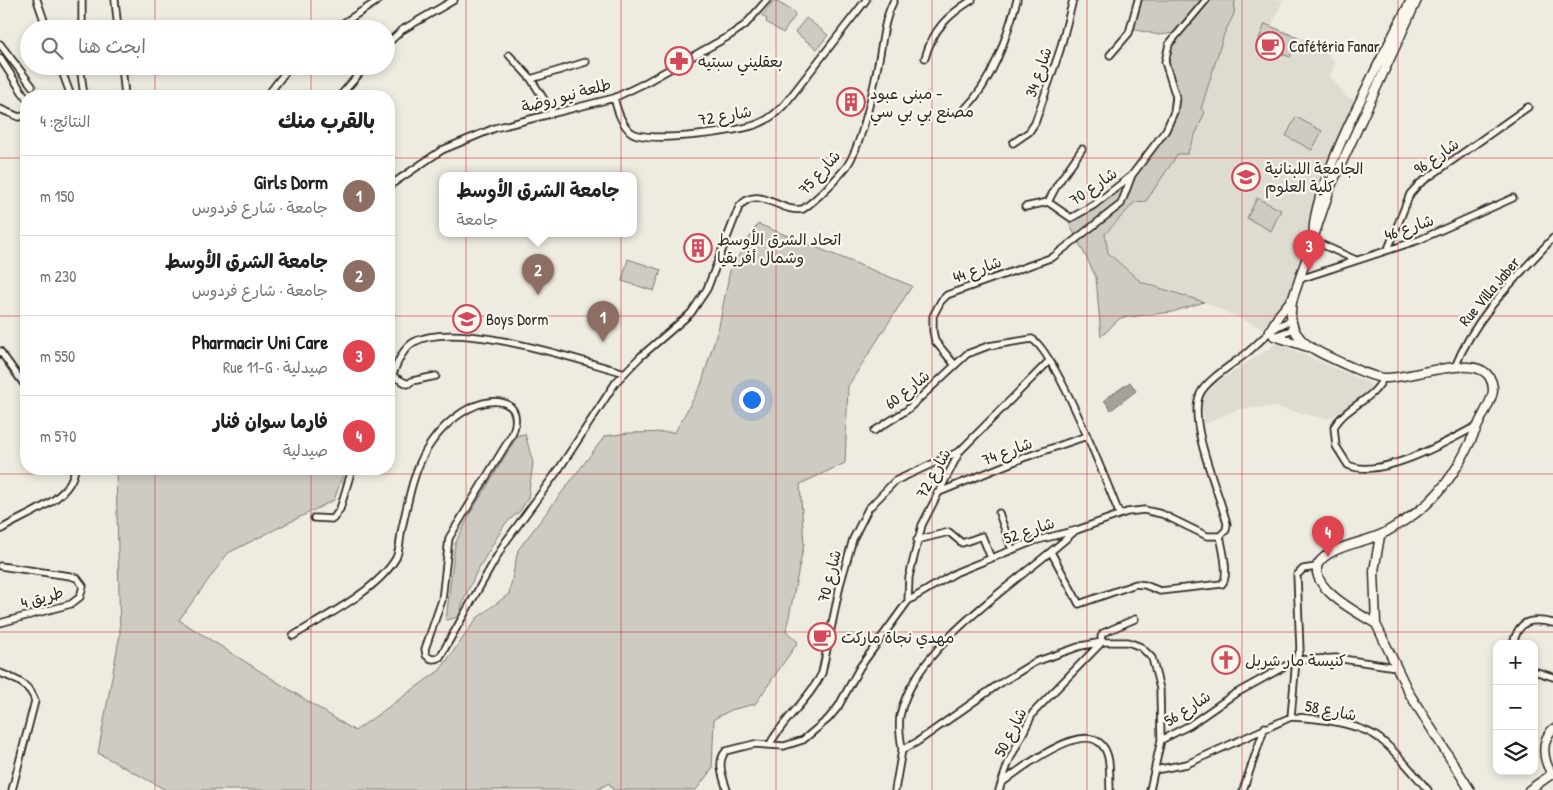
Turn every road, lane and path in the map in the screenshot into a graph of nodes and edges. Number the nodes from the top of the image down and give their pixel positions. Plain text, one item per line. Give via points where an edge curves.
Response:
1 (38, 0) edge
2 (82, 0) edge
3 (115, 0) edge
4 (379, 0) edge
5 (454, 0) edge
6 (767, 0) edge
7 (866, 0) edge
8 (894, 0) edge
9 (972, 0) edge
10 (1018, 0) edge
11 (1073, 0) edge
12 (1138, 0) edge
13 (1206, 0) edge
14 (1411, 0) edge
15 (1417, 0) edge
16 (44, 20) edge
17 (82, 20) edge
18 (117, 20) edge
19 (348, 20) edge
20 (395, 37) edge
21 (0, 44) edge
22 (509, 55) dead end
23 (1110, 55) dead end
24 (0, 58) edge
25 (925, 58) dead end
26 (586, 62) dead end
27 (20, 70) edge
28 (24, 75) edge
29 (63, 75) edge
30 (81, 75) edge
31 (123, 75) edge
32 (283, 75) edge
33 (358, 75) edge
34 (531, 79) junction
35 (32, 86) dead end
36 (21, 90) edge
37 (69, 90) edge
38 (83, 90) edge
39 (125, 90) edge
40 (272, 90) edge
41 (345, 90) edge
42 (614, 98) junction
43 (1528, 107) dead end
44 (0, 109) edge
45 (964, 110) dead end
46 (552, 112) junction
47 (20, 117) edge
48 (1013, 143) dead end
49 (1082, 149) dead end
50 (1132, 175) junction
51 (395, 182) edge
52 (1514, 198) dead end
53 (1048, 202) junction
54 (1025, 208) dead end
55 (1313, 237) junction
56 (1553, 238) edge
57 (1388, 249) junction
58 (1356, 260) junction
59 (1300, 279) junction
60 (1293, 298) junction
61 (1291, 321) junction
62 (1294, 329) junction
63 (1270, 334) junction
64 (1309, 347) junction
65 (0, 351) edge
66 (1049, 361) junction
67 (955, 365) junction
68 (1455, 367) junction
69 (395, 369) edge
70 (609, 369) junction
71 (625, 373) junction
72 (436, 376) dead end
73 (395, 378) edge
74 (1383, 378) junction
75 (20, 379) edge
76 (616, 382) junction
77 (1478, 425) junction
78 (874, 431) dead end
79 (1087, 436) junction
80 (960, 451) junction
81 (73, 475) edge
82 (350, 475) edge
83 (937, 493) junction
84 (999, 512) dead end
85 (1119, 513) junction
86 (314, 518) dead end
87 (0, 530) edge
88 (1077, 530) junction
89 (1220, 536) junction
90 (1380, 536) junction
91 (917, 540) junction
92 (1012, 550) junction
93 (1051, 552) junction
94 (991, 558) junction
95 (0, 566) edge
96 (1316, 567) junction
97 (908, 601) junction
98 (1135, 620) dead end
99 (1553, 622) edge
100 (0, 623) edge
101 (1376, 624) junction
102 (293, 636) dead end
103 (1515, 640) edge
104 (1102, 642) junction
105 (1296, 660) junction
106 (1396, 667) junction
107 (1538, 672) edge
108 (0, 673) edge
109 (1553, 676) edge
110 (1291, 717) junction
111 (1265, 727) junction
112 (1553, 729) edge
113 (1162, 740) junction
114 (770, 744) junction
115 (902, 750) junction
116 (1155, 770) junction
117 (1552, 774) edge
118 (999, 788) edge
119 (12, 790) edge
120 (727, 790) edge
121 (895, 790) edge
122 (1110, 790) edge
123 (1150, 790) edge
124 (1243, 790) edge
125 (1428, 790) edge
126 (1470, 790) edge
127 (1529, 790) edge

1 - 16 street
2 - 17 street
3 - 18 street
4 - 19 street
5 - 20 street
6 - 42 street, طلعة نيو روضة via 745,25 729,36
7 - 42 street, شارع 72 via 785,104 760,124 684,136 646,138 631,133 623,124
8 - 71 street, شارع 75 via 887,14 868,105 846,167 803,209 791,210 762,198 743,201 707,289 691,313
9 - 25 street via 939,26
10 - 45 street via 996,61 984,85
11 - 48 street, شارع 34 via 1035,123
12 - 23 street via 1129,33
13 - 50 street, شارع 44 via 1169,44 1165,62 1176,97 1174,112 1166,130
14 - 55 street via 1334,160 1317,209
15 - 55 street via 1340,165
21 - 27 street
22 - 34 street
24 - 36 street
26 - 34 street
28 - 35 street
29 - 37 street
30 - 38 street
31 - 39 street
32 - 40 street
33 - 41 street
34 - 46 street
42 - 46 street, طلعة نيو روضة
43 - 57 street, شارع 96 via 1419,184 1410,194
44 - 47 street
46 - 51 street, طلعة نيو روضة via 495,128 442,150
49 - 53 street, شارع 70
50 - 53 street, شارع 70 via 1094,205 1071,218
50 - 67 street, شارع 44 via 1121,204 1052,257 969,286 941,301 933,316 935,341
52 - 57 street, شارع 46 via 1447,229
53 - 54 street
55 - 58 street
55 - 59 street
56 - 68 street, Rue Villa Jaber via 1480,318 1464,342
57 - 58 street, شارع 46
58 - 59 street, شارع 46
59 - 60 street
60 - 61 street
60 - 63 street
61 - 62 street
61 - 63 street via 1279,324
62 - 63 street
62 - 64 street
63 - 64 street
63 - 89 street via 1200,392 1198,416 1208,471 1227,524
64 - 74 street via 1362,372
65 - 75 street
66 - 67 street via 1037,342 1024,339 977,349
66 - 79 street
66 - 80 street, شارع 72
67 - 78 street, شارع 60 via 907,410
68 - 74 street
68 - 77 street via 1480,368 1491,379 1492,395
69 - 70 street via 402,353 414,342 430,337 495,339
70 - 71 street
70 - 76 street
71 - 76 street
72 - 73 street via 408,384
74 - 77 street via 1379,387 1338,419 1334,427 1336,446 1348,465 1367,469 1389,464 1446,442
76 - 102 street via 559,469 504,544 440,657 430,659 425,649 442,600 449,538 512,435 516,418 508,404 482,403 450,421 427,448 410,490 396,558 370,587
77 - 90 street via 1461,463 1442,489 1412,516
79 - 83 street, شارع 74
79 - 85 street
80 - 83 street, شارع 72
80 - 114 street, شارع 70 via 895,482 868,509 853,539 840,585 822,673
81 - 87 street via 56,496
82 - 86 street via 340,509 333,519
83 - 91 street, شارع 72
84 - 92 street
85 - 88 street, شارع 52
85 - 89 street, شارع 52 via 1144,510 1162,514 1207,536
88 - 92 street, شارع 52
88 - 93 street
89 - 93 street via 1225,580 1219,585 1160,591 1136,584 1079,604
90 - 96 street via 1325,556
90 - 101 street via 1374,571
91 - 94 street via 946,532 952,533 962,543 982,536
91 - 97 street, شارع 72 via 909,577
92 - 94 street, شارع 52
93 - 115 street via 943,642 924,666 908,692 901,713
94 - 97 street, شارع 52 via 933,584
95 - 100 street, طريق 4 via 70,576 77,578 83,586 80,597 71,604
96 - 101 street via 1317,577 1326,590
96 - 105 street via 1303,570 1297,576 1300,650
97 - 114 street, شارع 52 via 860,667 828,720 803,740 784,746
98 - 104 street, شارع 50 via 1103,633 1100,637
99 - 103 street via 1535,619 1527,622
101 - 106 street
104 - 113 street via 1136,644 1152,658 1160,688
104 - 115 street via 1035,662
104 - 118 street, شارع 50 via 1033,713
105 - 106 street, شارع 56 via 1336,658
105 - 110 street
105 - 113 street, شارع 56 via 1232,694 1190,725
106 - 126 street
107 - 109 street
108 - 119 street via 23,684 32,692 35,701
110 - 111 street, شارع 58
110 - 125 street, شارع 58 via 1324,720 1379,737
111 - 116 street, شارع 58 via 1187,764
111 - 124 street
112 - 117 street via 1547,736 1544,750
113 - 116 street
114 - 120 street, شارع 52 via 754,744 726,751 721,768
115 - 121 street
116 - 123 street
117 - 127 street
118 - 122 street, شارع 50 via 1051,749 1084,738 1095,739 1102,745 1108,759

